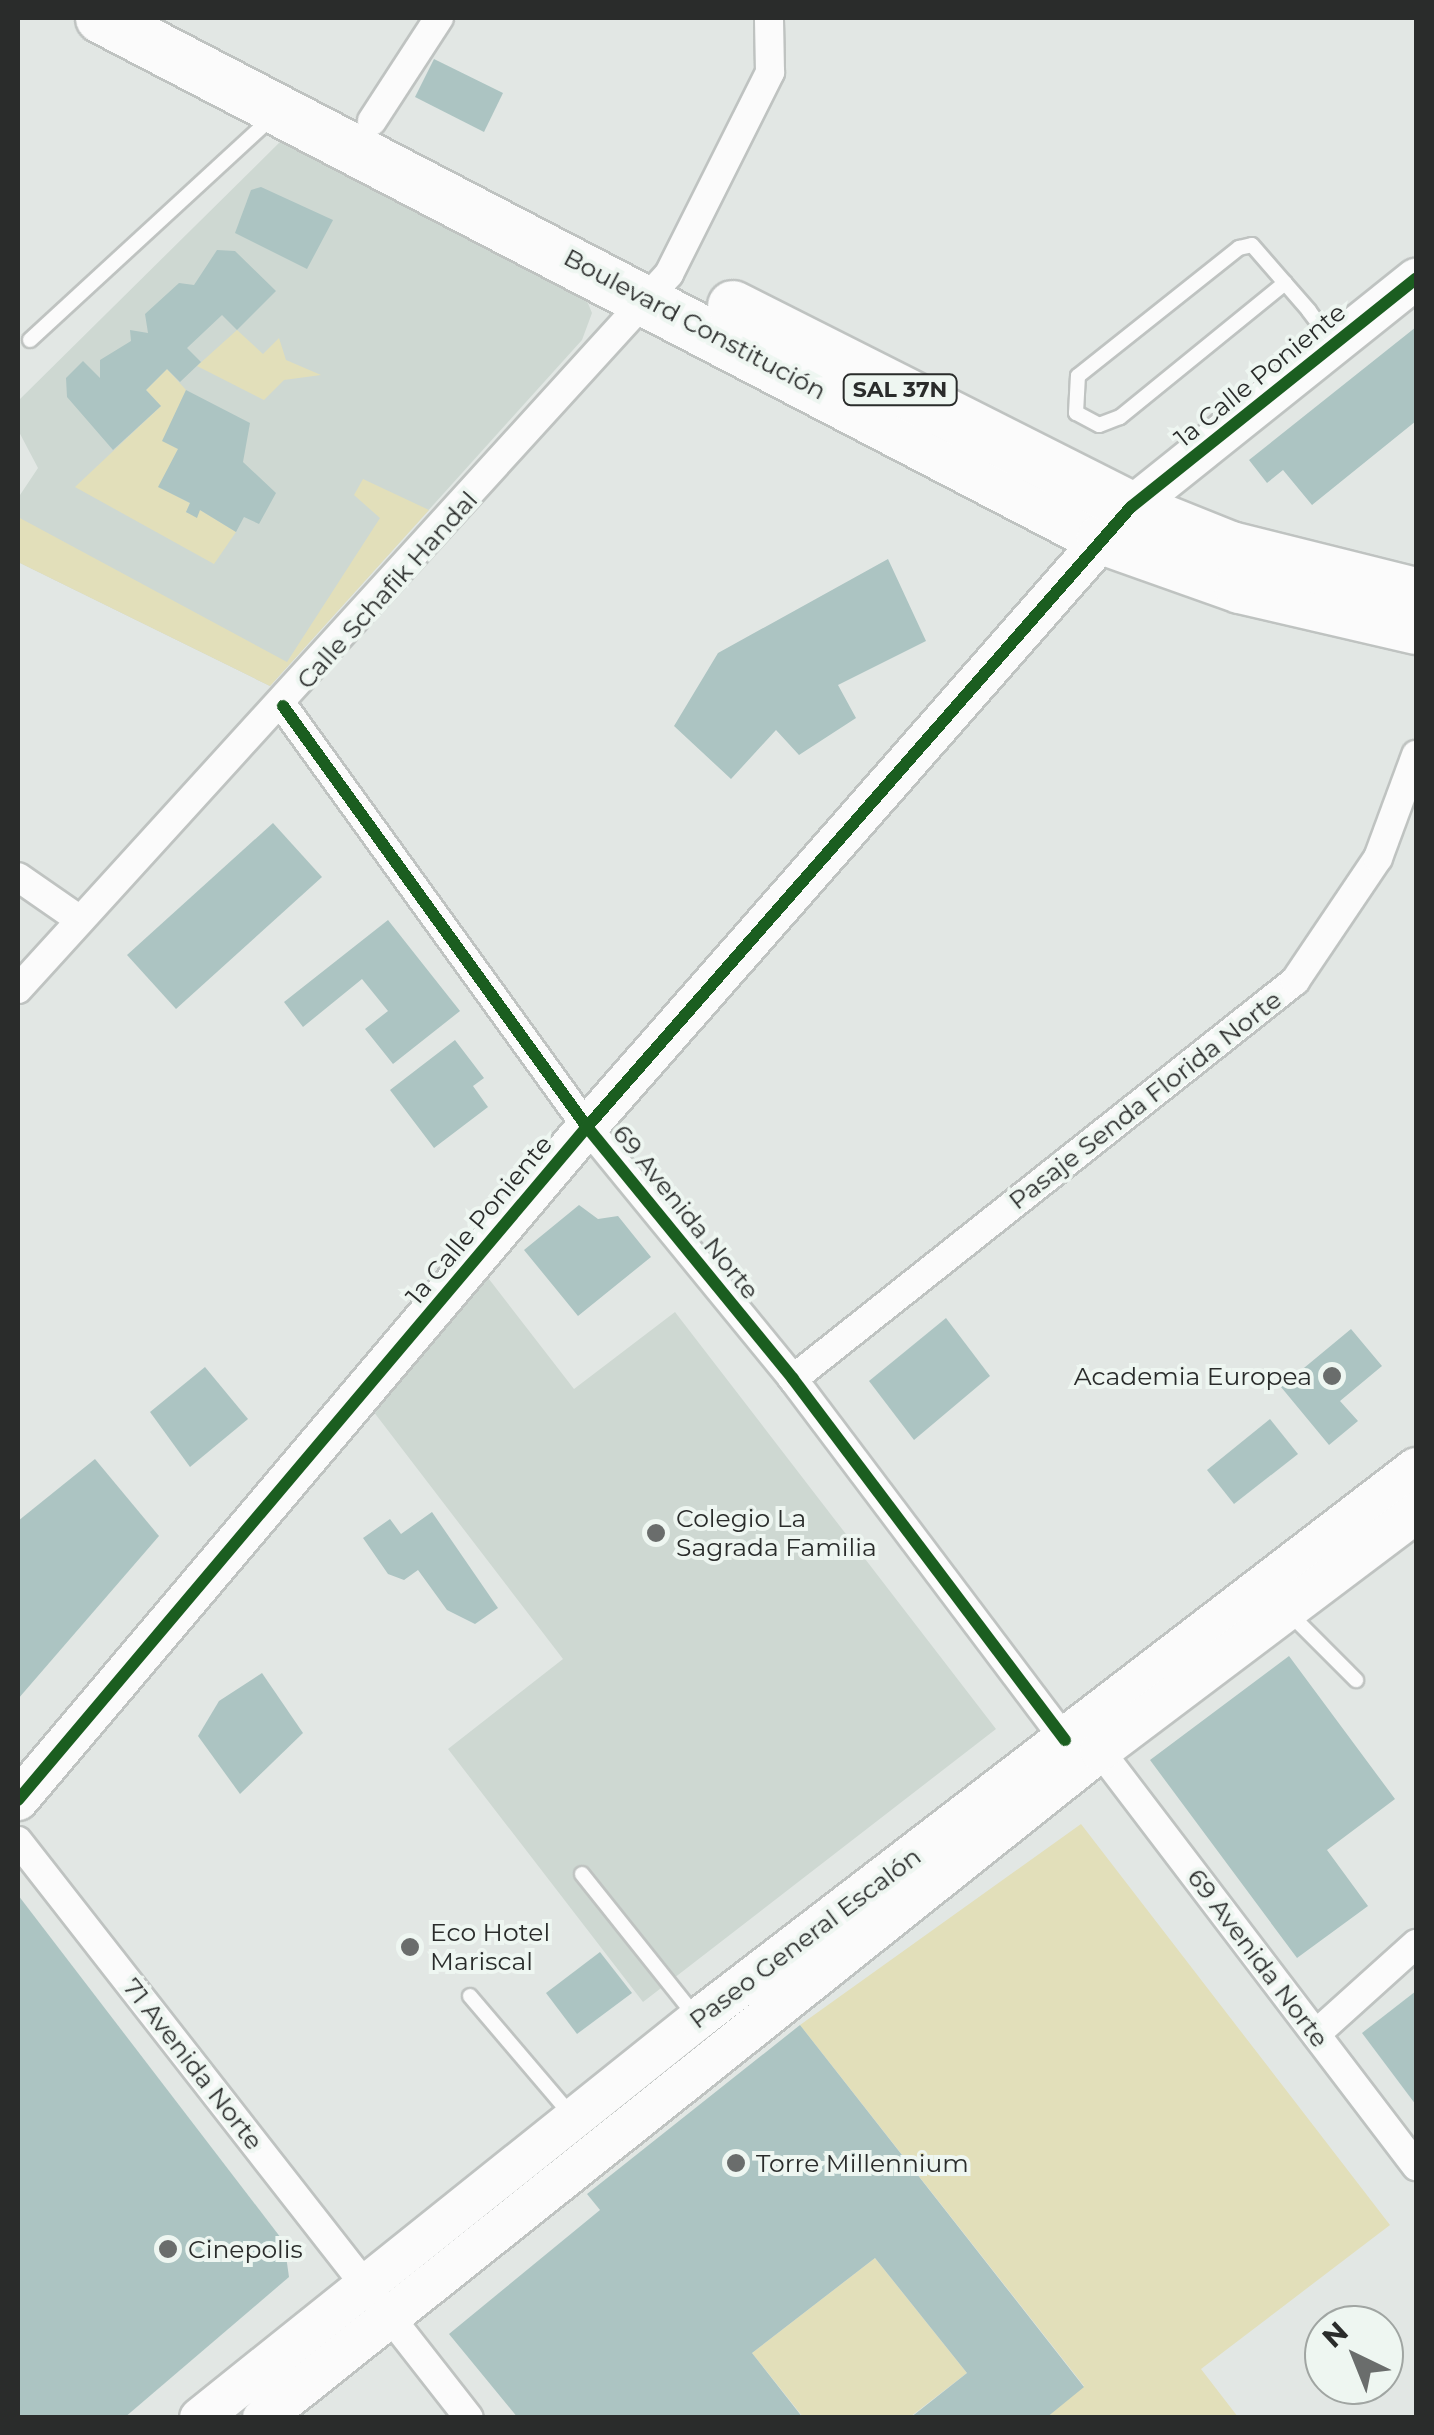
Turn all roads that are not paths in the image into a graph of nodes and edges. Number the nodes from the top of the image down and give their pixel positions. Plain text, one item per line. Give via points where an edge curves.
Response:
1 (101, 18) edge
2 (177, 18) edge
3 (439, 18) edge
4 (768, 18) edge
5 (282, 109) junction
6 (372, 121) junction
7 (1416, 278) edge
8 (1285, 283) junction
9 (658, 286) junction
10 (30, 340) dead end
11 (1334, 344) junction
12 (1117, 523) junction
13 (1416, 593) edge
14 (1416, 629) edge
15 (282, 706) junction
16 (1416, 756) edge
17 (18, 877) edge
18 (80, 920) junction
19 (18, 988) edge
20 (587, 1127) junction
21 (793, 1379) junction
22 (1416, 1468) edge
23 (1416, 1512) edge
24 (1285, 1609) junction
25 (1356, 1680) dead end
26 (1082, 1745) junction
27 (18, 1800) edge
28 (18, 1841) edge
29 (582, 1874) dead end
30 (1416, 1944) edge
31 (470, 1996) dead end
32 (698, 2019) junction
33 (1316, 2034) junction
34 (574, 2117) junction
35 (1416, 2166) edge
36 (382, 2301) junction
37 (200, 2418) edge
38 (263, 2418) edge
39 (470, 2418) edge

1 - 5 highway, Boulevard Constitución / SAL 37N
2 - 6 highway, Boulevard Constitución / SAL 37N
3 - 6 street
4 - 9 street, Calle Schafik Handal via 770,72
5 - 9 highway, Boulevard Constitución / SAL 37N
5 - 10 lane
6 - 9 highway, Boulevard Constitución / SAL 37N
7 - 11 main road, 1a Calle Poniente
8 - 8 lane via 1252,245 1225,254 1078,376 1076,413 1098,425 1120,417
8 - 11 lane
9 - 12 highway, Boulevard Constitución / SAL 37N
9 - 15 street, Calle Schafik Handal
11 - 12 main road, 1a Calle Poniente
12 - 13 highway, Boulevard Constitución / SAL 37N
12 - 14 highway, Boulevard Constitución / SAL 37N via 1240,588
12 - 20 main road, 1a Calle Poniente
15 - 18 street, Calle Schafik Handal
15 - 20 street, 69 Avenida Norte
16 - 21 street, Pasaje Senda Florida Norte via 1378,858 1295,981
17 - 18 street
18 - 19 street, Calle Schafik Handal
20 - 21 street, 69 Avenida Norte
20 - 27 main road, 1a Calle Poniente
21 - 26 street, 69 Avenida Norte
22 - 26 main road, Paseo General Escalón
23 - 24 main road, Paseo General Escalón
24 - 25 lane
24 - 26 main road, Paseo General Escalón
26 - 32 main road, Paseo General Escalón
26 - 33 street, 69 Avenida Norte
26 - 36 main road, Paseo General Escalón via 778,2005 439,2279
28 - 36 street, 71 Avenida Norte
29 - 32 lane
30 - 33 street
31 - 34 lane
32 - 34 main road, Paseo General Escalón
33 - 35 street, 69 Avenida Norte
34 - 36 main road, Paseo General Escalón
36 - 37 main road, Paseo General Escalón
36 - 38 main road, Paseo General Escalón
36 - 39 street, 71 Avenida Norte

